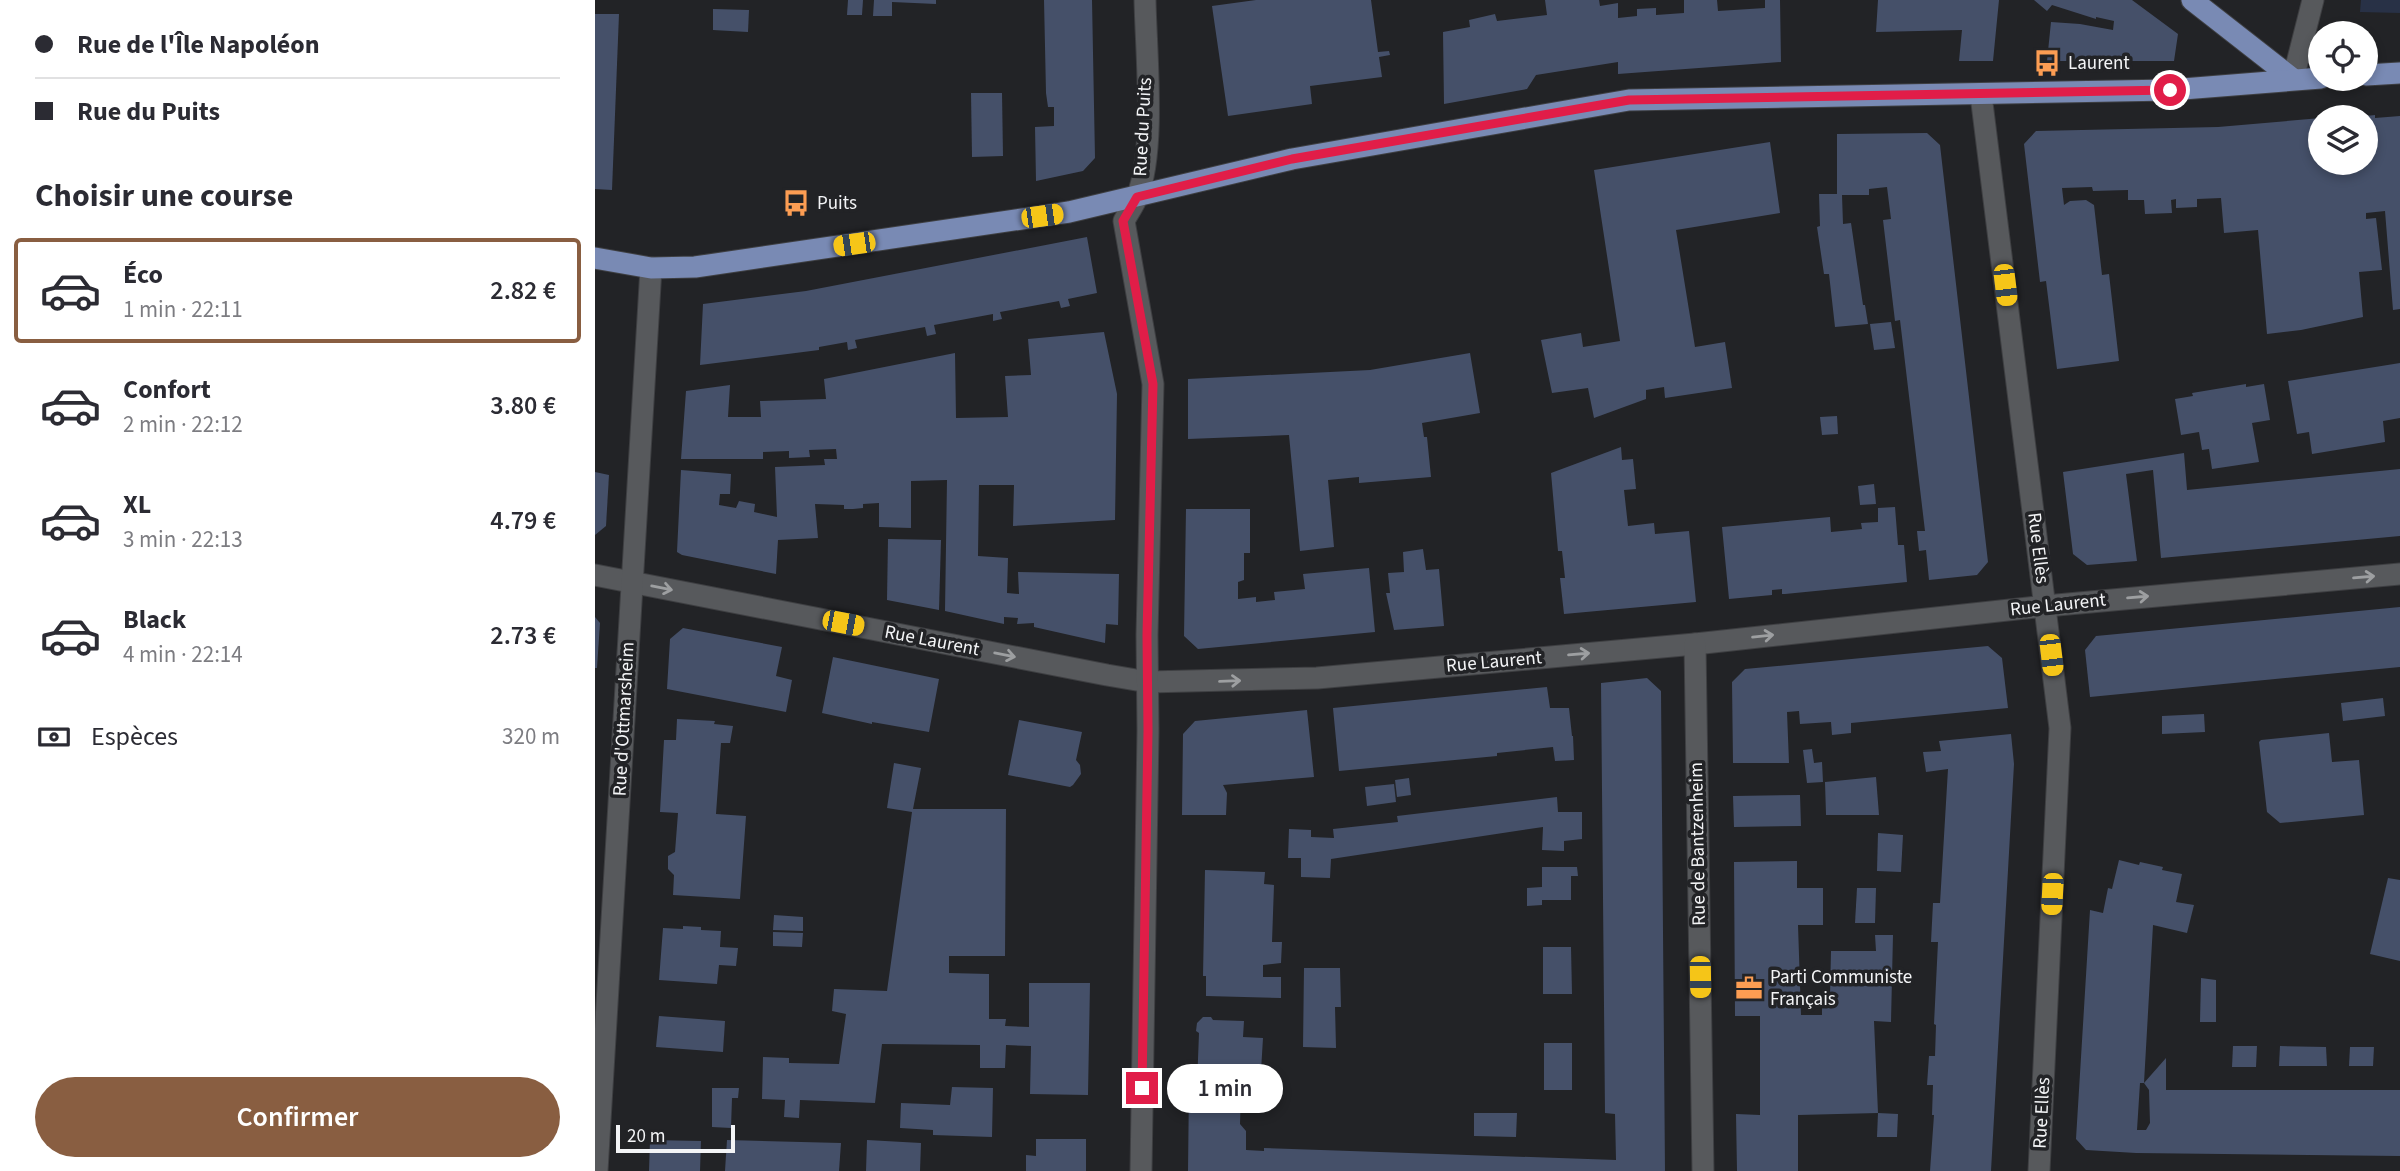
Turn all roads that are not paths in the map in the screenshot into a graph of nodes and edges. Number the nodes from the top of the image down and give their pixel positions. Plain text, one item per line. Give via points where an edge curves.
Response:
1 (1145, 0) edge
2 (2192, 0) edge
3 (2313, 0) edge
4 (2400, 73) edge
5 (2378, 74) edge
6 (2308, 78) edge
7 (2293, 79) junction
8 (1981, 95) junction
9 (1137, 197) junction
10 (595, 258) edge
11 (651, 268) junction
12 (2400, 574) edge
13 (595, 575) edge
14 (632, 582) junction
15 (2046, 606) junction
16 (1695, 644) junction
17 (1148, 682) junction
18 (597, 1171) edge
19 (1141, 1171) edge
20 (1703, 1171) edge
21 (2039, 1171) edge

1 - 9 street, Rue du Puits via 1145,169
2 - 7 main road
3 - 7 street
4 - 5 main road
6 - 7 main road
7 - 8 main road via 2170,90
8 - 9 main road via 1629,100 1292,159
8 - 15 street, Rue Ellès
9 - 11 main road via 1069,212 813,251 695,267
9 - 17 street, Rue du Puits via 1123,221 1153,384
10 - 11 main road
11 - 14 street, Rue d'Ottmarsheim
15 -> 12 street, Rue Laurent
13 - 14 street, Rue Laurent
14 -> 17 street, Rue Laurent
14 - 18 street, Rue d'Ottmarsheim
16 -> 15 street, Rue Laurent
15 - 21 street, Rue Ellès via 2060,727
17 -> 16 street, Rue Laurent via 1317,677
16 - 20 street, Rue de Bantzenheim
17 - 19 street, Rue du Puits

